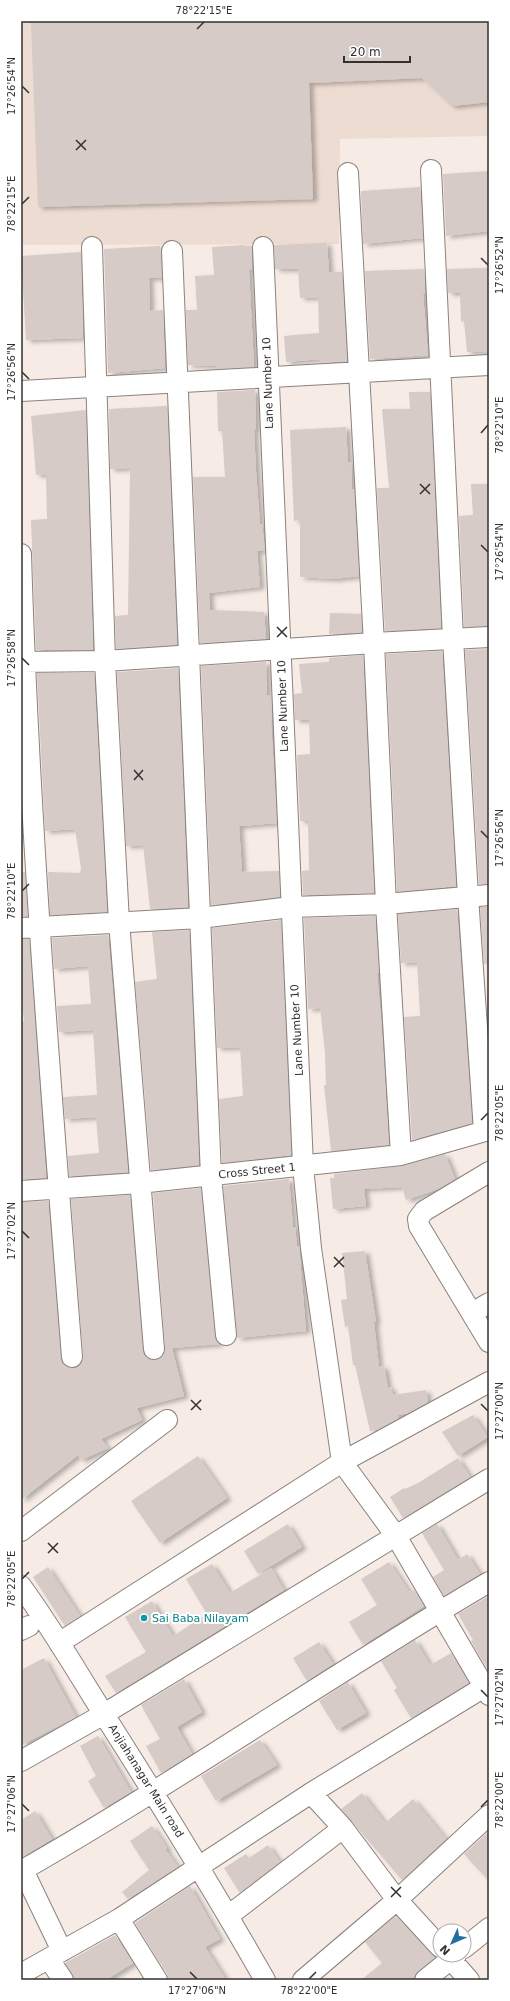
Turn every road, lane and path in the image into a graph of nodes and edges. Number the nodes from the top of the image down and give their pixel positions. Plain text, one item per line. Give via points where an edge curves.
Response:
1 (431, 170) dead end
2 (348, 173) dead end
3 (92, 246) dead end
4 (263, 247) dead end
5 (172, 251) dead end
6 (489, 365) edge
7 (442, 368) junction
8 (359, 372) junction
9 (268, 377) junction
10 (177, 382) junction
11 (98, 387) junction
12 (21, 391) edge
13 (21, 554) edge
14 (489, 637) edge
15 (453, 638) junction
16 (374, 643) junction
17 (281, 649) junction
18 (189, 655) junction
19 (105, 661) junction
20 (23, 662) edge
21 (489, 895) edge
22 (468, 896) junction
23 (386, 904) junction
24 (291, 907) junction
25 (200, 918) junction
26 (119, 922) junction
27 (30, 928) edge
28 (487, 1130) edge
29 (401, 1154) junction
30 (303, 1166) junction
31 (489, 1172) edge
32 (211, 1176) junction
33 (140, 1183) junction
34 (59, 1188) junction
35 (21, 1191) edge
36 (489, 1303) edge
37 (472, 1313) junction
38 (226, 1335) dead end
39 (489, 1342) edge
40 (154, 1349) dead end
41 (72, 1357) dead end
42 (489, 1382) edge
43 (167, 1420) dead end
44 (342, 1462) junction
45 (489, 1479) edge
46 (21, 1532) edge
47 (396, 1536) junction
48 (489, 1582) edge
49 (21, 1586) edge
50 (439, 1611) junction
51 (59, 1643) junction
52 (487, 1689) edge
53 (104, 1714) junction
54 (21, 1761) edge
55 (153, 1791) junction
56 (311, 1793) junction
57 (489, 1815) edge
58 (343, 1828) junction
59 (199, 1866) junction
60 (22, 1871) edge
61 (397, 1900) junction
62 (228, 1916) junction
63 (119, 1919) junction
64 (489, 1928) edge
65 (432, 1934) edge
66 (472, 1939) edge
67 (56, 1955) junction
68 (442, 1963) edge
69 (458, 1963) edge
70 (21, 1974) edge
71 (63, 1980) edge
72 (157, 1980) edge
73 (265, 1980) edge
74 (303, 1980) edge
75 (425, 1980) edge
76 (469, 1980) edge

1 - 7 street
2 - 8 street
3 - 11 street
4 - 9 street, Lane Number 10
5 - 10 street
6 - 7 street
7 - 8 street
7 - 15 street
8 - 9 street
8 - 16 street
9 - 10 street
9 - 17 street, Lane Number 10
10 - 11 street
10 - 18 street
11 - 12 street
11 - 19 street
13 - 20 street
14 - 15 street
15 - 16 street
15 - 22 street
16 - 17 street
16 - 23 street
17 - 18 street
17 - 24 street, Lane Number 10
18 - 19 street
18 - 25 street
19 - 20 street
19 - 26 street
20 - 27 street
21 - 22 street
22 - 23 street
22 - 28 street
23 - 24 street
23 - 29 street
24 - 25 street
24 - 30 street, Lane Number 10
25 - 26 street
25 - 32 street
26 - 27 street
26 - 33 street
27 - 34 street
28 - 29 street, Cross Street 1
29 - 30 street, Cross Street 1
30 - 32 street, Cross Street 1
30 - 44 street, Lane Number 10 via 311,1248
31 - 37 street via 424,1211 418,1219 419,1226
32 - 33 street, Cross Street 1
32 - 38 street
33 - 34 street, Cross Street 1
33 - 40 street
34 - 35 street, Cross Street 1
34 - 41 street
36 - 37 street
37 - 39 street
42 - 44 street
43 - 46 street
44 - 47 street
44 - 51 street
45 - 47 street
47 - 50 street
47 - 53 street
48 - 50 street
49 - 51 street, Anjiahanagar Main road
50 - 52 street
50 - 55 street
51 - 53 street, Anjiahanagar Main road
52 - 56 street
53 - 54 street
53 - 55 street, Anjiahanagar Main road
55 - 59 street, Anjiahanagar Main road
55 - 60 street
56 - 58 street
56 - 59 street
57 - 61 street
58 - 61 street
58 - 62 street
59 - 62 street, Anjiahanagar Main road
59 - 63 street
60 - 67 street
61 - 65 street
61 - 74 street
62 - 73 street, Anjiahanagar Main road
63 - 67 street
63 - 72 street
64 - 66 street
67 - 70 street
67 - 71 street
68 - 75 street
69 - 76 street

